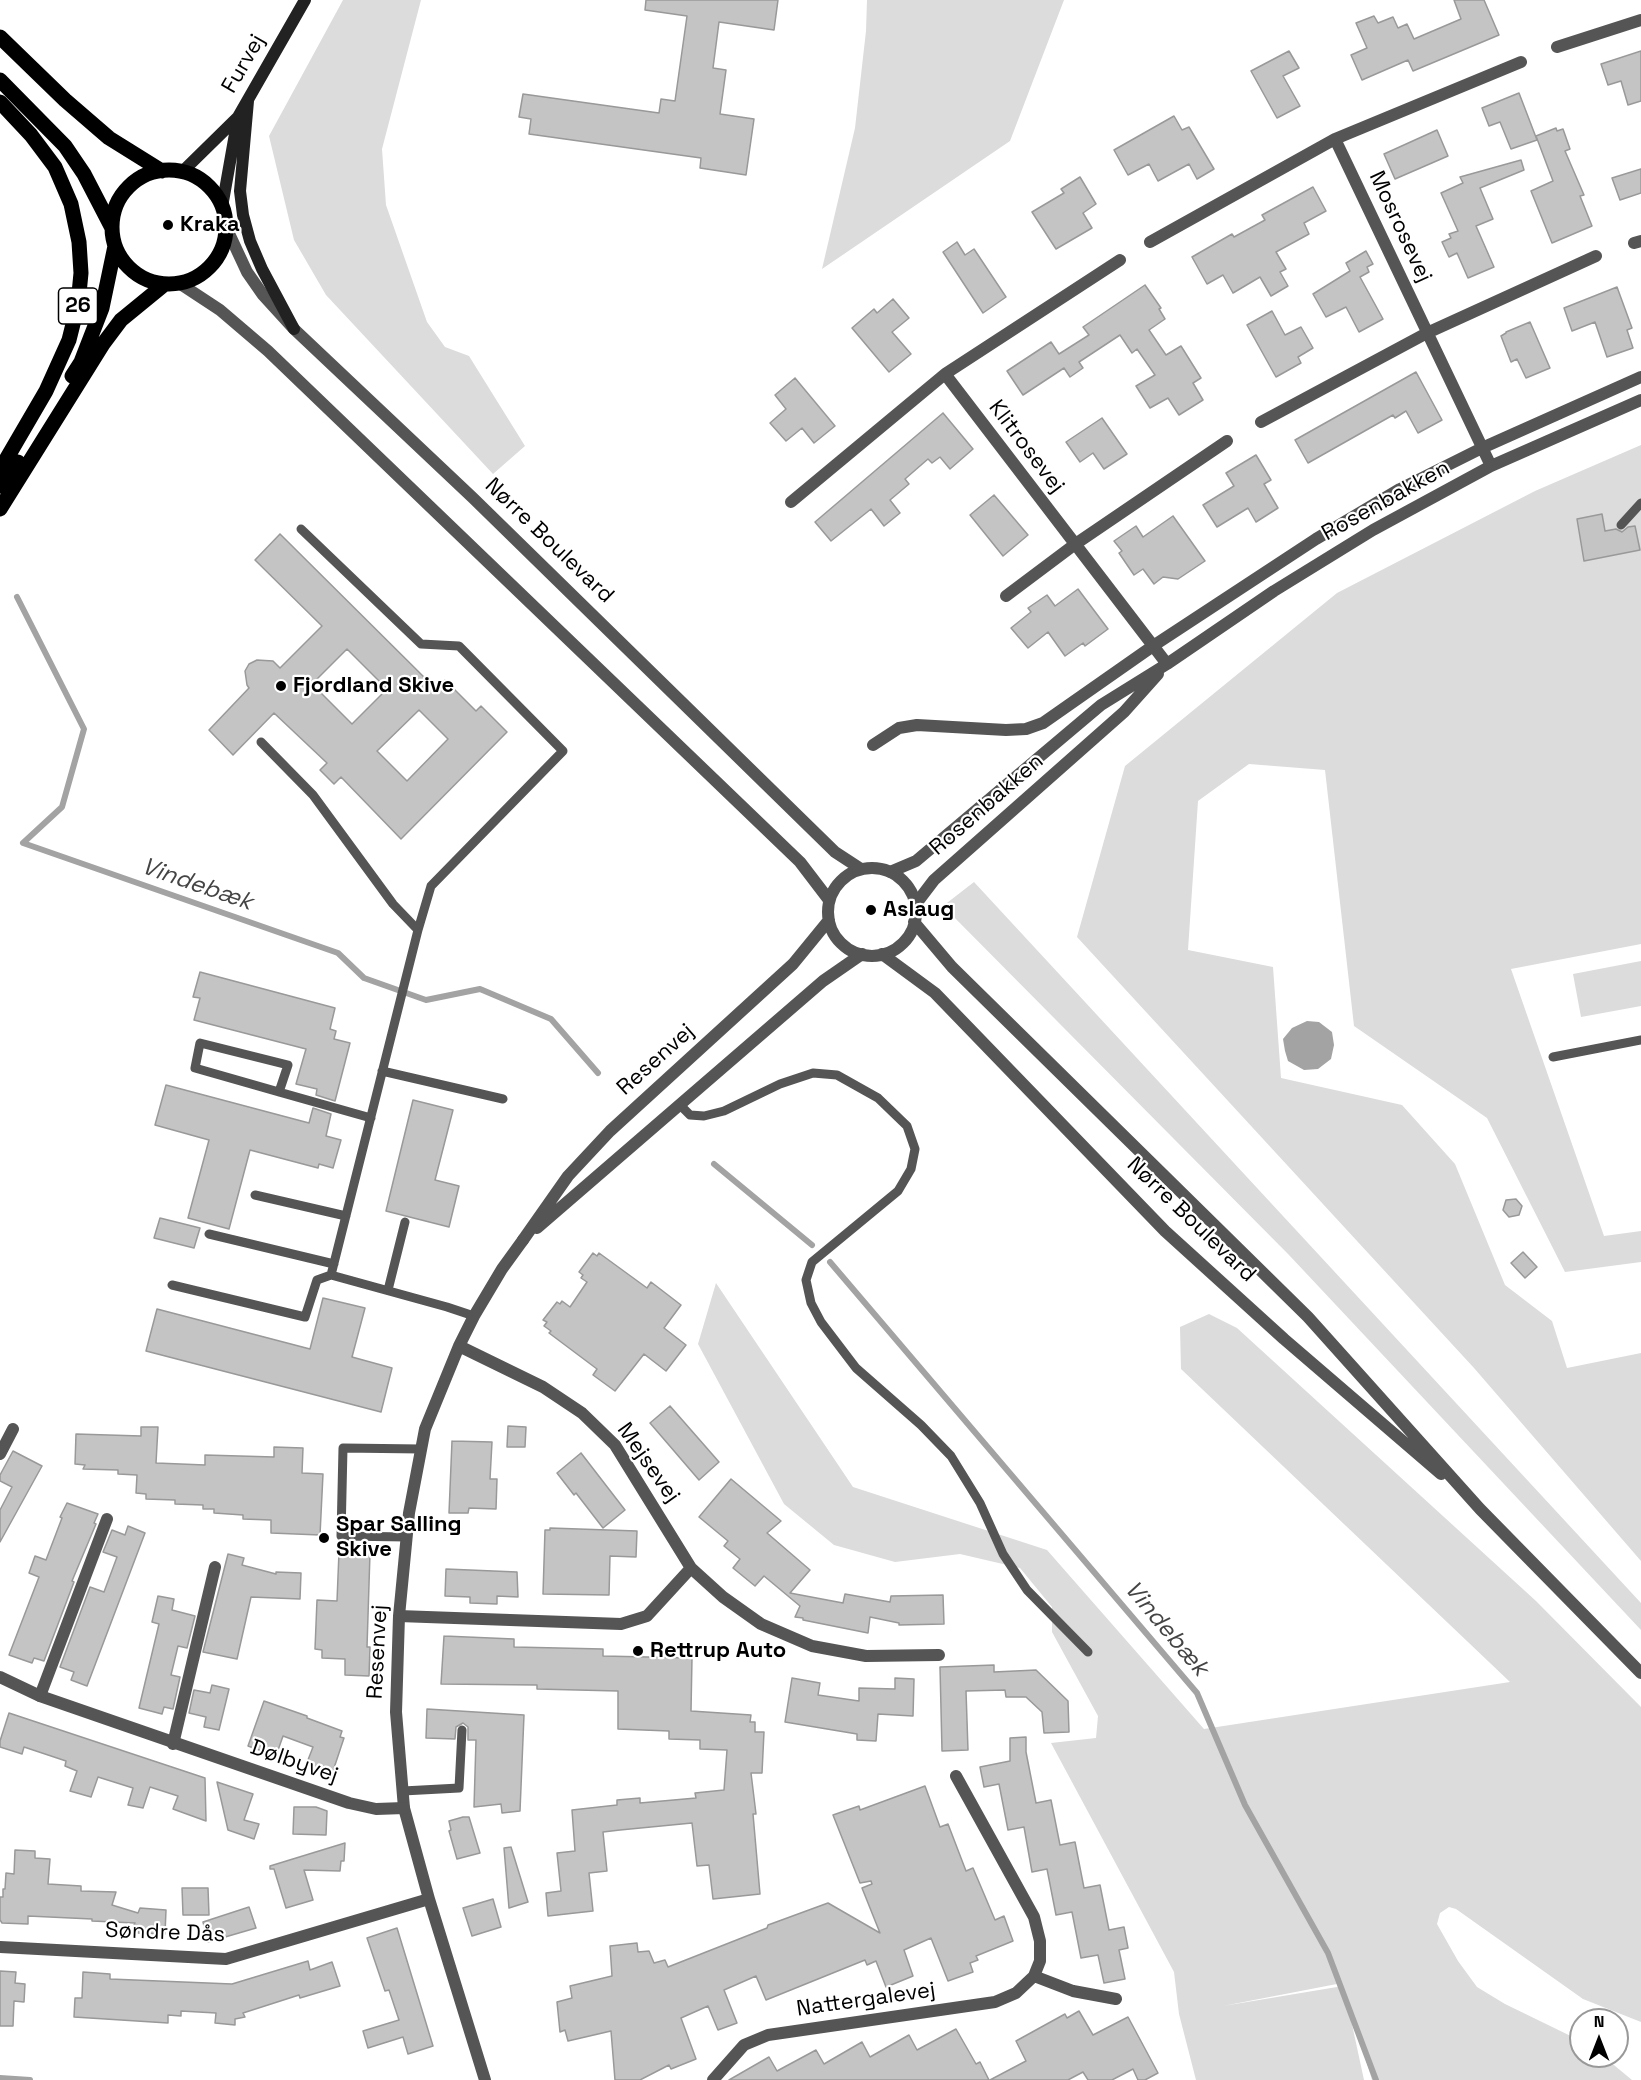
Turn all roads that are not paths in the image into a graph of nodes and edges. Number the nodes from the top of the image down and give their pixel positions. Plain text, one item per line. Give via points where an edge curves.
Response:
1 (305, 0) edge
2 (1641, 20) edge
3 (0, 37) edge
4 (1557, 47) dead end
5 (1521, 62) dead end
6 (0, 80) edge
7 (248, 101) junction
8 (0, 102) edge
9 (238, 117) junction
10 (1335, 139) junction
11 (162, 171) junction
12 (182, 172) junction
13 (222, 207) junction
14 (112, 228) junction
15 (226, 228) junction
16 (1150, 242) dead end
17 (115, 246) junction
18 (1596, 256) dead end
19 (1120, 261) dead end
20 (172, 284) junction
21 (294, 330) junction
22 (1427, 333) junction
23 (945, 374) junction
24 (1641, 377) edge
25 (1641, 400) edge
26 (1260, 422) dead end
27 (1227, 441) dead end
28 (1482, 448) junction
29 (1491, 466) junction
30 (0, 470) edge
31 (0, 486) edge
32 (791, 502) dead end
33 (1641, 503) edge
34 (0, 509) edge
35 (1621, 525) dead end
36 (301, 529) dead end
37 (1074, 545) junction
38 (1006, 596) dead end
39 (1153, 646) junction
40 (1167, 664) junction
41 (261, 742) dead end
42 (873, 745) dead end
43 (861, 869) junction
44 (890, 872) junction
45 (829, 900) junction
46 (915, 904) junction
47 (829, 920) junction
48 (914, 922) junction
49 (418, 930) junction
50 (862, 954) junction
51 (882, 954) junction
52 (1641, 1040) edge
53 (1553, 1057) dead end
54 (382, 1071) junction
55 (279, 1092) junction
56 (503, 1099) dead end
57 (680, 1105) junction
58 (371, 1118) junction
59 (255, 1195) dead end
60 (346, 1216) junction
61 (405, 1222) dead end
62 (209, 1234) dead end
63 (523, 1240) junction
64 (334, 1264) junction
65 (331, 1275) junction
66 (172, 1286) dead end
67 (388, 1290) junction
68 (474, 1317) junction
69 (459, 1346) junction
70 (13, 1429) dead end
71 (421, 1449) junction
72 (0, 1454) edge
73 (1480, 1509) junction
74 (107, 1519) dead end
75 (407, 1537) junction
76 (215, 1567) dead end
77 (691, 1568) junction
78 (399, 1616) junction
79 (1088, 1652) dead end
80 (939, 1655) dead end
81 (1641, 1673) edge
82 (0, 1677) edge
83 (40, 1696) junction
84 (462, 1730) dead end
85 (173, 1744) junction
86 (956, 1776) dead end
87 (403, 1791) junction
88 (404, 1808) junction
89 (429, 1899) junction
90 (0, 1947) edge
91 (1034, 1976) junction
92 (1116, 2000) dead end
93 (484, 2080) edge
94 (713, 2080) edge

1 - 7 main road, Furvej
2 - 4 street
3 - 11 main road, 26 via 109,138
5 - 10 street
6 - 14 main road, 26 via 65,146
7 - 9 main road, Furvej
7 - 21 main road via 240,190 243,215 258,260
8 - 30 main road, 26 via 55,167 71,204 81,273 69,340 46,391
9 - 12 main road, Furvej
9 - 13 main road, Furvej
10 - 16 street
10 - 22 street, Mosrosevej
11 - 12 main road, 26
11 - 14 main road, 26 via 146,175 121,196
12 - 13 main road, 26 via 213,191
13 - 15 main road, 26
14 - 17 main road, 26
15 - 20 main road, 26 via 224,243 213,264 194,279
15 - 21 street, Nørre Boulevard via 263,296
17 - 20 main road, 26 via 134,273 149,281
17 - 31 main road, 26 via 102,308 81,362
18 - 22 street
19 - 23 street
20 - 34 main road, 26 via 121,320
20 - 45 street via 220,310 268,351 800,862
21 - 43 street, Nørre Boulevard via 473,498 835,852
22 - 26 street
22 - 28 street, Mosrosevej
23 - 32 street
23 - 37 street, Klitrosevej
24 - 28 street
25 - 29 street, Rosenbakken
27 - 37 street
28 - 29 street, Mosrosevej
28 - 39 street via 1400,489 1316,539
29 - 40 street, Rosenbakken via 1373,530
33 - 35 lane
36 - 49 lane via 421,644 459,646 563,751 431,886
37 - 38 street
37 - 39 street, Klitrosevej
39 - 40 street, Klitrosevej
39 - 42 street via 1043,723 1006,730 918,725 899,728
40 - 44 street, Rosenbakken via 1101,705 916,861
40 - 46 street, Rosenbakken via 1124,712 933,880
41 - 49 lane via 313,795 393,904
43 - 44 street
43 - 45 street via 841,880
44 - 46 street via 907,885
45 - 47 street
46 - 48 street
47 - 50 street via 840,942
47 - 63 street, Resenvej via 792,964 603,1138 568,1176
48 - 51 street via 903,943
48 - 73 street, Nørre Boulevard via 952,967 1308,1317
49 - 54 lane
50 - 51 street
50 - 57 street, Resenvej via 824,981
51 - 73 street, Nørre Boulevard via 935,993 1165,1231
52 - 53 lane
54 - 56 lane
54 - 58 lane
55 - 55 lane via 195,1068 200,1043 288,1065
55 - 58 lane
57 - 63 street, Resenvej
57 - 79 lane via 690,1115 704,1116 813,1073 837,1074 878,1098 907,1126 915,1149 911,1169 898,1191 812,1262 806,1280 811,1303 856,1368 951,1456 980,1503 1003,1554 1027,1590
58 - 60 lane
59 - 60 lane
60 - 64 lane
61 - 67 lane
62 - 64 lane
63 - 68 street, Resenvej
64 - 65 lane
65 - 66 lane via 317,1280 305,1317
65 - 67 lane
67 - 68 lane
68 - 69 street, Resenvej
69 - 71 street, Resenvej via 425,1429
69 - 77 street, Mejsevej via 543,1387 582,1413 615,1445
70 - 72 street
71 - 75 street, Resenvej
71 - 75 lane via 343,1448 341,1536
73 - 81 street, Nørre Boulevard
74 - 83 street
75 - 78 street, Resenvej
76 - 85 street
77 - 78 street via 647,1616 621,1624
77 - 80 street, Mejsevej via 761,1624 812,1646 866,1656
78 - 87 street, Resenvej via 396,1712
82 - 83 street, Dølbyvej
83 - 85 street, Dølbyvej
84 - 87 lane via 459,1788
85 - 88 street, Dølbyvej via 349,1803 376,1809
86 - 91 street via 1034,1917 1040,1960
87 - 88 street, Resenvej
88 - 89 street, Resenvej
89 - 90 street, Søndre Dås via 226,1959
89 - 93 street, Resenvej
91 - 92 street via 1073,1991
91 - 94 street, Nattergalevej via 1016,1993 995,2002 768,2035 744,2045

